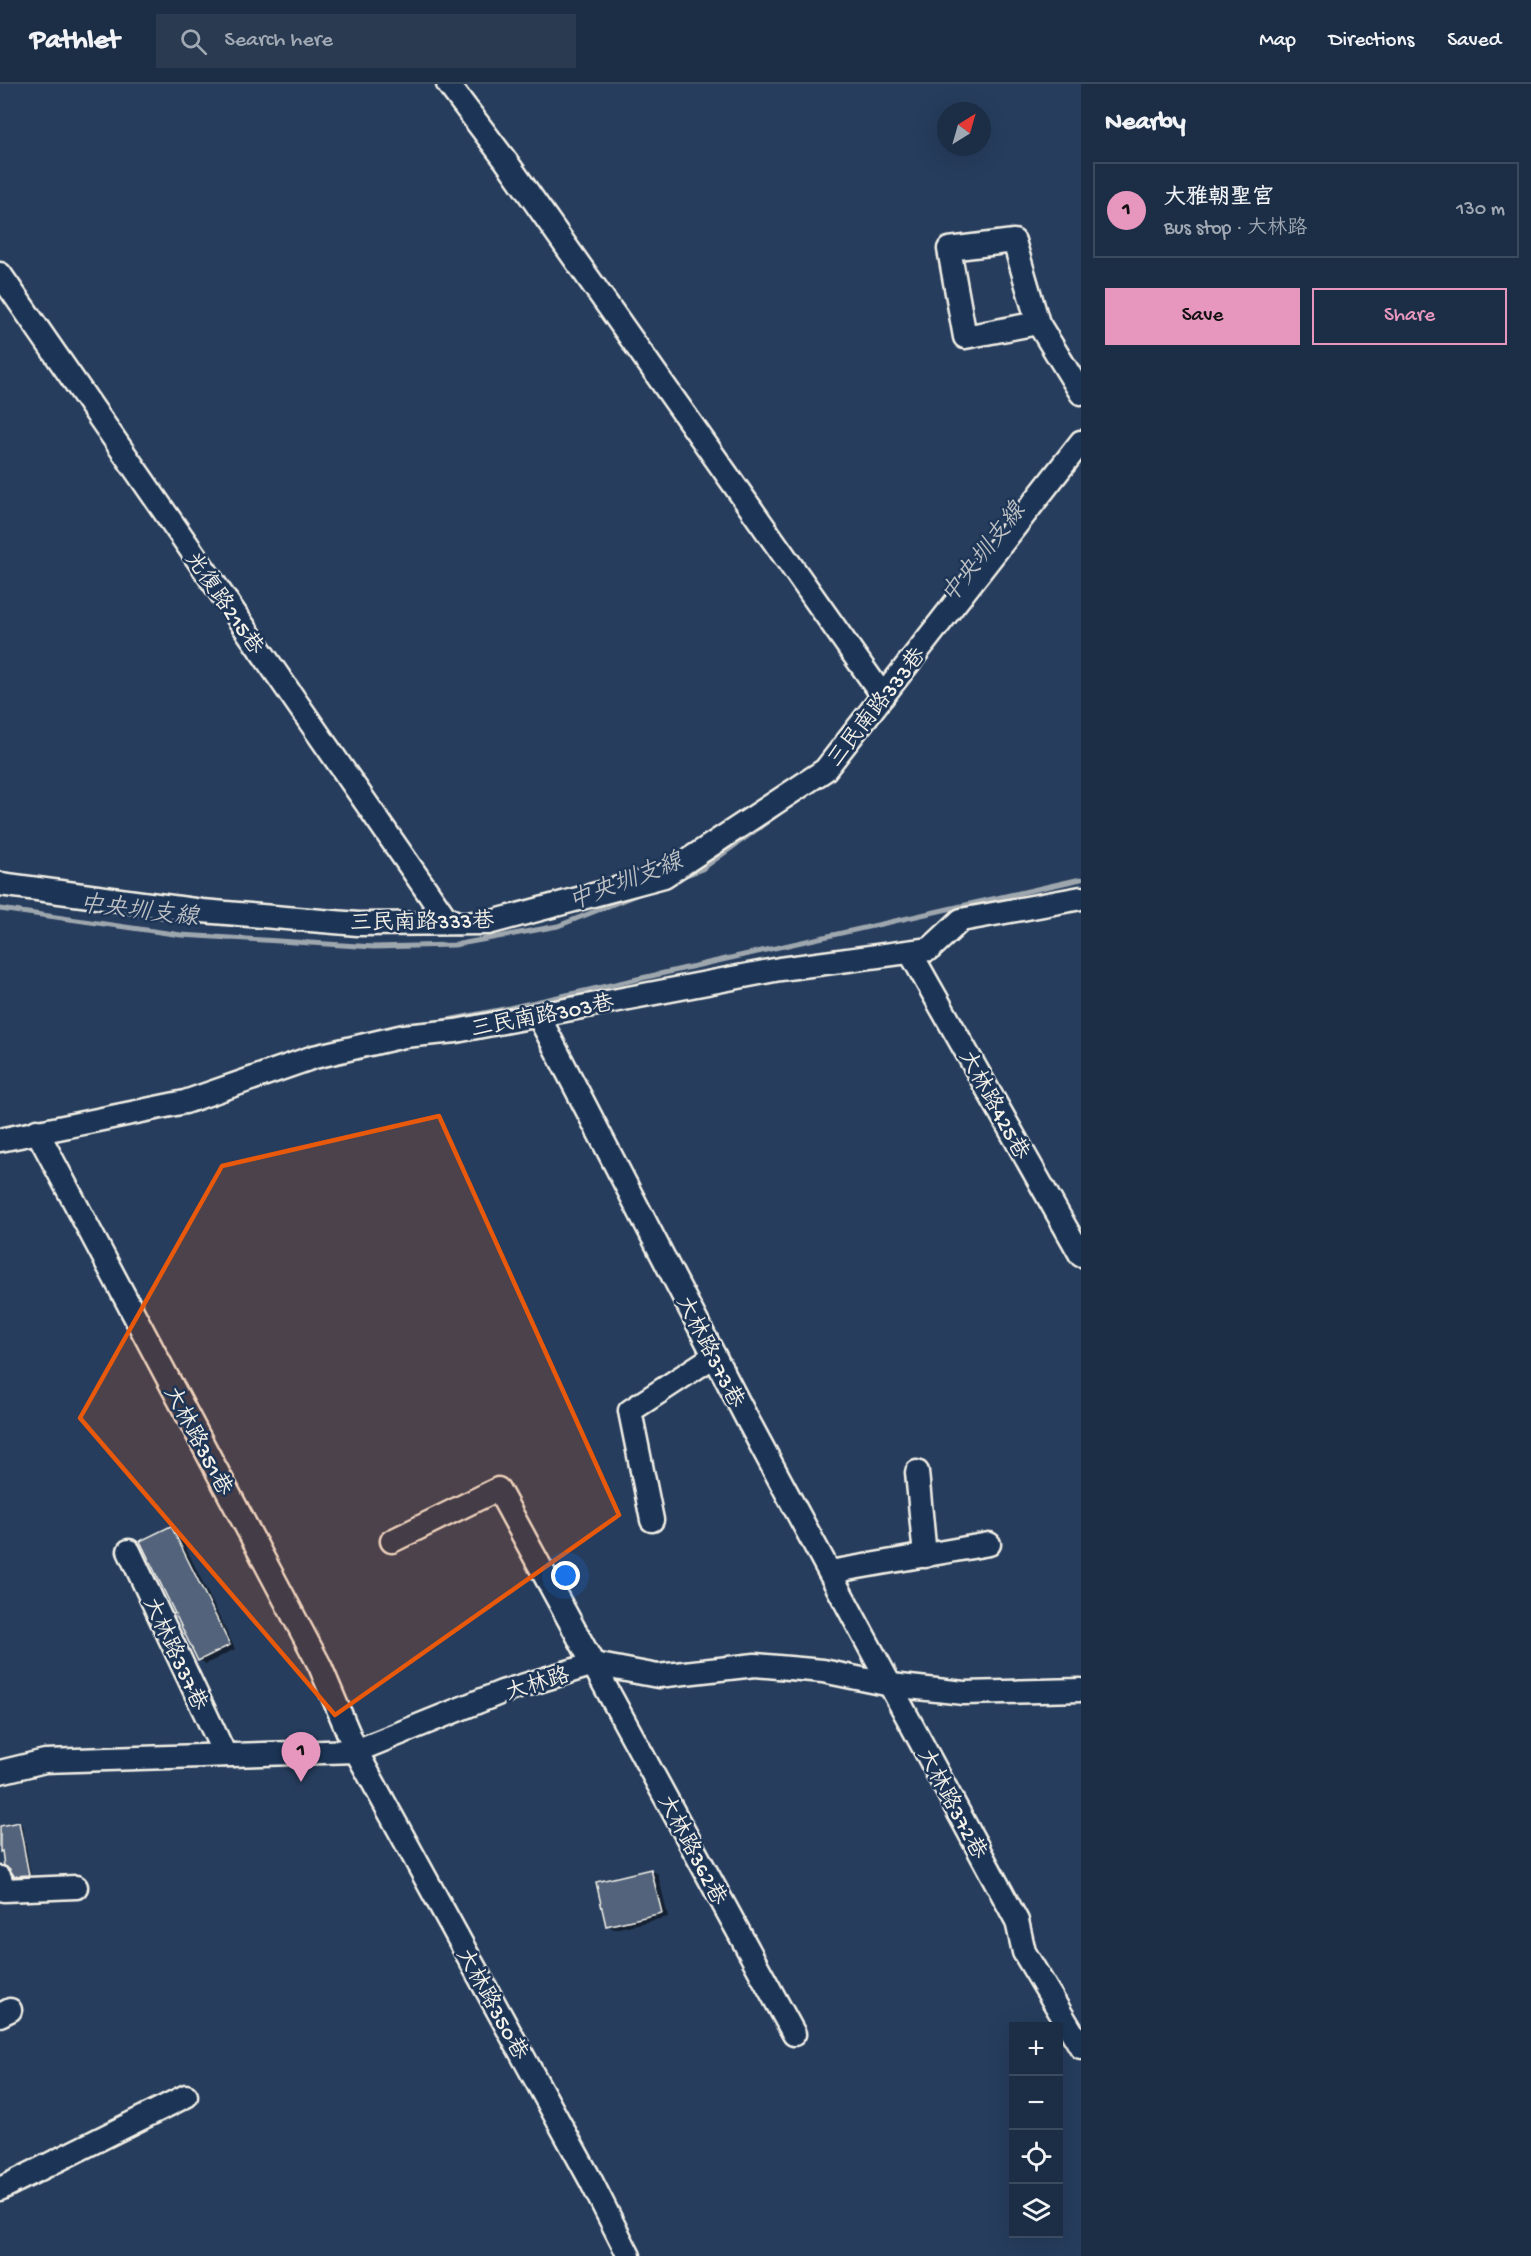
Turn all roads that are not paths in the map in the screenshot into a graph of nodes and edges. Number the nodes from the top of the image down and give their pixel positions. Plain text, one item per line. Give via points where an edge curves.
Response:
1 (448, 84) edge
2 (0, 274) edge
3 (1038, 323) junction
4 (1081, 393) edge
5 (1081, 442) edge
6 (883, 696) junction
7 (0, 884) edge
8 (1081, 898) edge
9 (458, 923) junction
10 (910, 952) junction
11 (538, 1015) junction
12 (37, 1131) junction
13 (0, 1140) edge
14 (1081, 1255) edge
15 (714, 1356) junction
16 (917, 1472) dead end
17 (652, 1520) dead end
18 (392, 1541) dead end
19 (989, 1544) dead end
20 (129, 1551) dead end
21 (925, 1556) junction
22 (830, 1572) junction
23 (594, 1664) junction
24 (891, 1685) junction
25 (1081, 1690) edge
26 (356, 1751) junction
27 (225, 1755) junction
28 (0, 1772) edge
29 (0, 1878) edge
30 (76, 1887) dead end
31 (794, 2034) dead end
32 (1081, 2047) edge
33 (186, 2096) dead end
34 (0, 2189) edge
35 (628, 2256) edge

1 - 6 street
2 - 9 street, 光復路215巷 via 445,917
3 - 3 street via 965,338 949,249 1014,241
3 - 4 street
5 - 6 street, 三民南路333巷
6 - 9 street, 三民南路333巷 via 825,770 664,876 488,923
7 - 9 street, 三民南路333巷 via 202,911 358,924
8 - 10 street, 三民南路303巷 via 961,920 930,949
10 - 11 street, 三民南路303巷 via 780,969
10 - 14 street, 大林路425巷
11 - 12 street, 三民南路303巷 via 404,1036 314,1056 185,1102
11 - 15 street, 大林路373巷
12 - 13 street, 三民南路303巷
12 - 26 street, 大林路351巷 via 320,1666
15 - 17 street via 630,1411
15 - 22 street, 大林路373巷
16 - 21 street
18 - 23 street, 大林路362巷 via 498,1489
19 - 21 street
20 - 27 street, 大林路337巷
21 - 22 street
22 - 24 street, 大林路373巷
23 - 24 street, 大林路 via 658,1677 755,1665 823,1671
23 - 26 street, 大林路 via 502,1692
23 - 31 street, 大林路362巷
24 - 25 street, 大林路 via 964,1692
24 - 32 street, 大林路372巷 via 1017,1921 1024,1952
26 - 27 street, 大林路
26 - 35 street, 大林路350巷 via 590,2179
27 - 28 street, 大林路 via 45,1761
29 - 30 street via 4,1890
33 - 34 street

